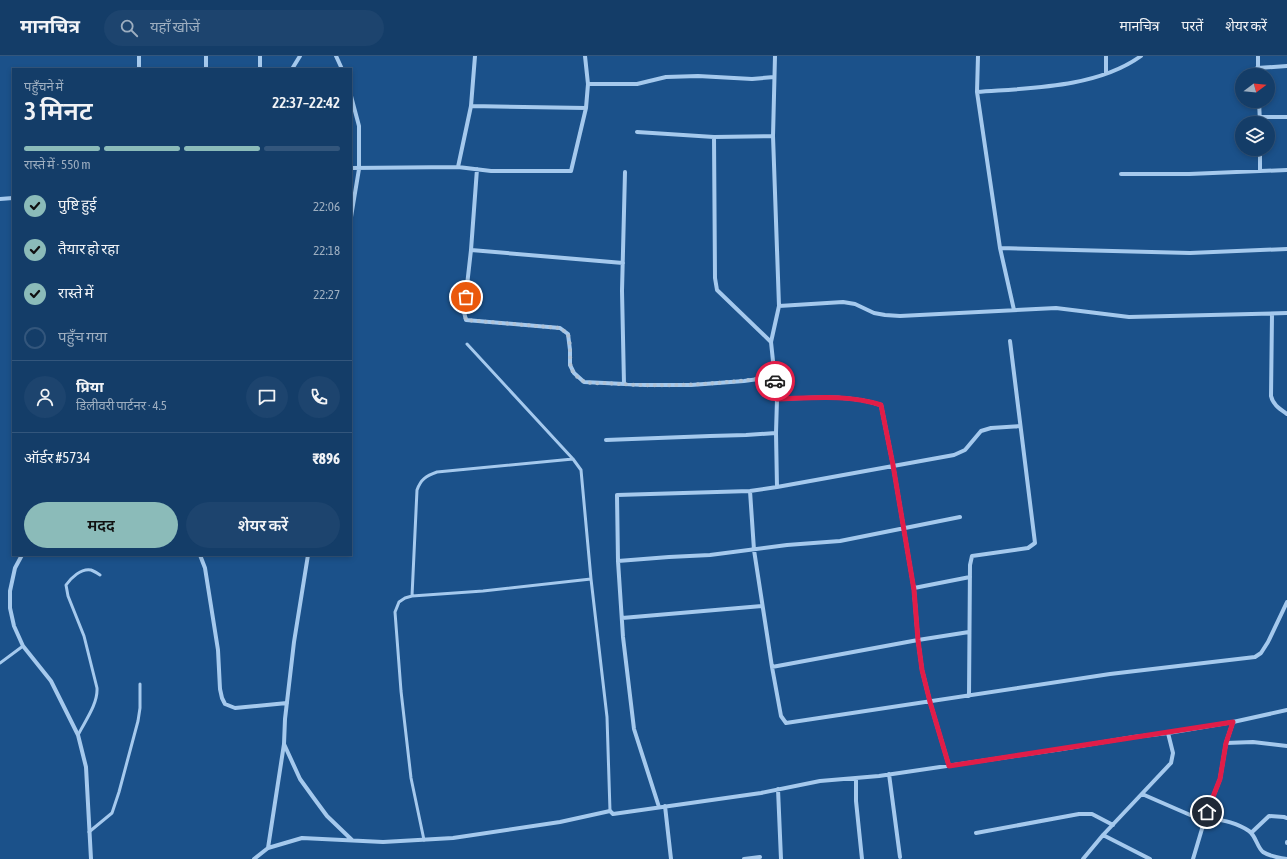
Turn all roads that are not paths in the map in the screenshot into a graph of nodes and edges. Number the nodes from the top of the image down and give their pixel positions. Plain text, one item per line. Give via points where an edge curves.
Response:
1 (139, 56) edge
2 (206, 56) edge
3 (260, 56) edge
4 (300, 56) edge
5 (336, 56) edge
6 (475, 56) edge
7 (585, 56) edge
8 (775, 56) edge
9 (978, 56) edge
10 (1106, 56) edge
11 (1141, 56) edge
12 (1258, 56) edge
13 (1287, 66) edge
14 (139, 68) edge
15 (206, 68) edge
16 (260, 68) edge
17 (293, 68) edge
18 (342, 68) edge
19 (1257, 68) joint
20 (1106, 73) junction
21 (774, 77) junction
22 (588, 84) junction
23 (977, 92) junction
24 (352, 100) edge
25 (471, 106) junction
26 (586, 108) junction
27 (1275, 117) edge
28 (1287, 117) edge
29 (637, 132) dead end
30 (772, 136) junction
31 (714, 137) junction
32 (1260, 156) edge
33 (458, 167) junction
34 (352, 168) edge
35 (359, 169) junction
36 (477, 169) junction
37 (1287, 170) edge
38 (1260, 171) junction
39 (625, 172) dead end
40 (1121, 174) dead end
41 (12, 198) edge
42 (0, 199) edge
43 (352, 211) edge
44 (1000, 248) junction
45 (1287, 249) edge
46 (471, 250) junction
47 (623, 263) junction
48 (779, 306) junction
49 (1014, 310) junction
50 (1287, 313) edge
51 (1272, 314) junction
52 (1010, 341) dead end
53 (771, 342) junction
54 (467, 344) dead end
55 (774, 377) junction
56 (624, 384) junction
57 (777, 399) junction
58 (1287, 414) edge
59 (1020, 426) junction
60 (776, 433) junction
61 (606, 440) dead end
62 (573, 459) junction
63 (893, 465) junction
64 (777, 487) junction
65 (750, 491) junction
66 (960, 517) dead end
67 (903, 528) junction
68 (754, 550) junction
69 (21, 556) edge
70 (200, 556) edge
71 (308, 556) edge
72 (618, 561) junction
73 (100, 575) dead end
74 (970, 577) junction
75 (591, 579) junction
76 (914, 588) junction
77 (412, 596) junction
78 (1287, 602) edge
79 (762, 606) junction
80 (622, 618) junction
81 (969, 632) junction
82 (918, 640) junction
83 (23, 646) junction
84 (0, 663) edge
85 (772, 667) junction
86 (140, 684) dead end
87 (970, 696) junction
88 (930, 702) junction
89 (287, 703) junction
90 (1287, 710) edge
91 (1233, 722) junction
92 (1168, 733) junction
93 (78, 735) junction
94 (1226, 743) junction
95 (284, 744) junction
96 (1287, 746) edge
97 (949, 766) junction
98 (889, 774) junction
99 (856, 778) junction
100 (778, 789) junction
101 (1142, 794) junction
102 (665, 806) junction
103 (659, 807) junction
104 (610, 811) junction
105 (1287, 818) edge
106 (1205, 819) junction
107 (1113, 825) junction
108 (89, 832) junction
109 (976, 833) dead end
110 (1251, 833) junction
111 (1103, 835) junction
112 (352, 840) junction
113 (424, 840) junction
114 (268, 848) junction
115 (760, 857) dead end
116 (900, 857) dead end
117 (91, 859) edge
118 (254, 859) edge
119 (671, 859) edge
120 (744, 859) edge
121 (781, 859) edge
122 (862, 859) edge
123 (1083, 859) edge
124 (1150, 859) edge
125 (1193, 859) edge
126 (1287, 859) edge

1 - 14 street
2 - 15 street
3 - 16 street
4 - 17 street
5 - 18 street
6 - 25 street
7 - 22 street
8 - 21 street
9 - 23 street
10 - 20 street
11 - 20 street
12 - 19 street
13 - 19 street
20 - 23 street via 1055,86
21 - 22 street via 666,77 637,84
21 - 30 street
22 - 26 street
23 - 44 street
24 - 35 street via 359,126
25 - 26 street
25 - 33 street
26 - 36 street via 571,170
27 - 28 street
29 - 31 street
30 - 31 street
30 - 48 street
31 - 53 street via 717,290
32 - 38 street
33 - 35 street
33 - 36 street
34 - 35 street
35 - 43 street
36 - 46 street
37 - 38 street
38 - 40 street
39 - 47 street
41 - 42 street
44 - 45 street via 1190,253
44 - 49 street
46 - 47 street
46 - 56 street via 464,312 466,320 560,328 568,334 570,365 584,382
47 - 56 street
48 - 49 street via 843,302 855,304 874,313 900,316
48 - 53 street
49 - 51 street via 1068,309 1129,317
50 - 51 street
51 - 58 street via 1271,396 1275,405
52 - 59 street
53 - 55 street
54 - 62 lane
55 - 56 street via 691,385
55 - 57 street
57 - 60 street
57 - 63 street via 830,397 866,400 881,405
59 - 63 street via 981,431 965,450 954,456
59 - 74 street via 1034,543 1028,548 972,556
60 - 61 street
60 - 64 street
62 - 75 lane via 581,470
62 - 77 lane via 437,472 421,481 417,490
63 - 64 street
63 - 67 street
64 - 65 street
65 - 68 street
65 - 72 street via 617,495
66 - 67 street
67 - 68 street via 840,541
67 - 76 street
68 - 72 street
68 - 79 street
69 - 83 street via 15,568 10,602 14,626
70 - 89 street via 205,568 218,650 220,688 225,704 235,708
71 - 89 street
72 - 80 street
73 - 93 lane via 85,570 79,572 66,585 84,636 98,688 96,701
74 - 76 street
74 - 81 street
75 - 77 lane
75 - 104 lane via 607,717
76 - 82 street
77 - 113 lane via 399,602 395,612 411,778
78 - 87 street via 1268,642 1261,653 1255,656 1110,674
79 - 80 street
79 - 85 street
80 - 103 street via 634,729
81 - 82 street
81 - 87 street
82 - 85 street
82 - 88 street
83 - 84 lane
83 - 93 street via 51,681
85 - 88 street via 781,716 786,723
86 - 108 lane via 138,721 112,813
87 - 88 street
88 - 97 street
89 - 95 street
90 - 91 street
91 - 92 street
91 - 94 street
92 - 97 street
92 - 101 street via 1171,762
93 - 108 street via 86,768
94 - 96 street via 1253,742
94 - 106 street via 1220,779
95 - 112 street via 312,797
95 - 114 street
97 - 98 street
98 - 99 street
98 - 116 street
99 - 100 street
99 - 122 street
100 - 102 street
100 - 121 street
101 - 106 street
101 - 107 street
102 - 103 street
102 - 119 street
103 - 104 street via 613,814
104 - 113 street via 560,822
105 - 110 street via 1269,816
106 - 110 street via 1226,821
106 - 125 street
107 - 109 street via 1092,814 1079,814
107 - 111 street
108 - 117 street
110 - 126 street via 1263,852
111 - 123 street
111 - 124 street
112 - 113 street
112 - 114 street via 302,838
114 - 118 street
115 - 120 street

